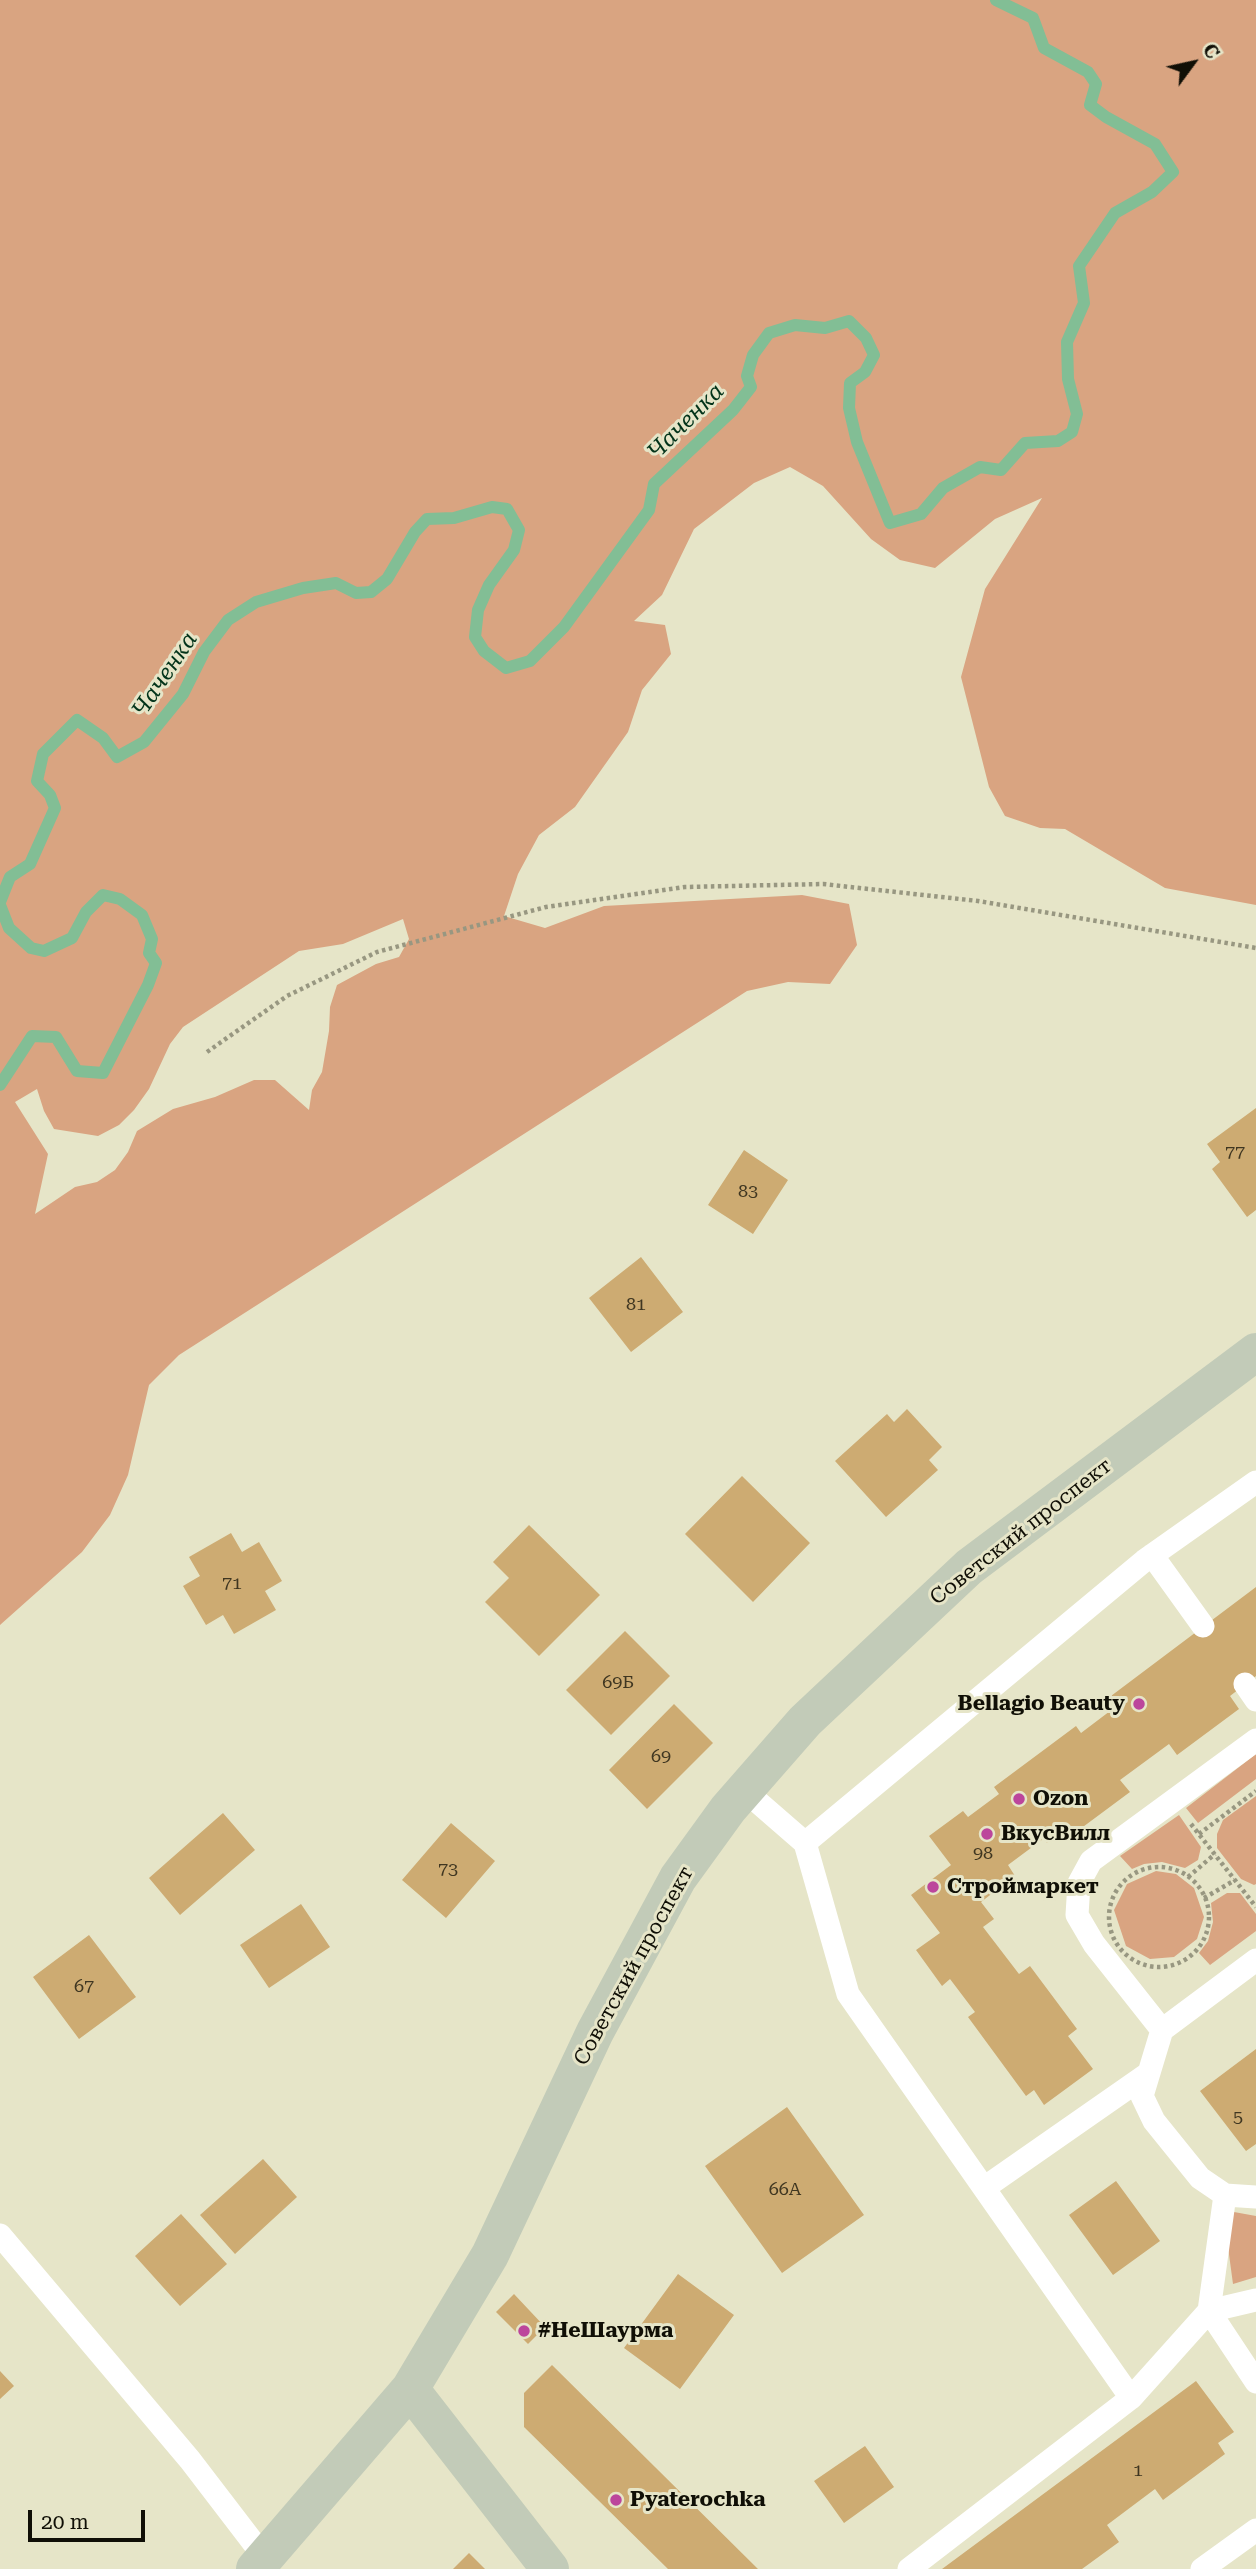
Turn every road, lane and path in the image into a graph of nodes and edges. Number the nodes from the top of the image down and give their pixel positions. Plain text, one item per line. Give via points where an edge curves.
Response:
1 (1256, 948) edge
2 (207, 1052) dead end
3 (1256, 1352) edge
4 (1256, 1482) edge
5 (1152, 1555) junction
6 (1203, 1626) dead end
7 (1256, 1740) edge
8 (744, 1790) junction
9 (1256, 1791) edge
10 (1174, 1801) junction
11 (1199, 1834) junction
12 (805, 1843) junction
13 (1215, 1854) junction
14 (1188, 1877) junction
15 (1235, 1880) junction
16 (1204, 1898) junction
17 (1253, 1898) edge
18 (1256, 1907) edge
19 (1256, 1960) edge
20 (1162, 2030) junction
21 (1149, 2073) junction
22 (984, 2188) junction
23 (1225, 2194) junction
24 (1256, 2197) edge
25 (0, 2235) edge
26 (1256, 2300) edge
27 (1209, 2311) junction
28 (1256, 2382) edge
29 (410, 2389) junction
30 (1131, 2398) junction
31 (1256, 2530) edge
32 (260, 2563) edge
33 (550, 2569) edge
34 (909, 2569) edge
35 (1202, 2569) edge

1 - 2 path via 978,901 824,884 685,887 546,907 377,952 287,996
3 - 8 street, Советский проспект via 969,1567 805,1721
4 - 5 lane
5 - 6 lane
5 - 12 lane
7 - 10 lane
8 - 12 lane
8 - 29 street, Советский проспект via 678,1878 595,2032 490,2255
9 - 11 path
10 - 11 path
10 - 20 lane via 1091,1861 1079,1883 1077,1915 1094,1944
11 - 13 path
12 - 22 lane via 848,1994
13 - 14 path
13 - 15 path
14 - 16 path
14 - 16 path via 1160,1867 1145,1868 1120,1884 1108,1919 1122,1950 1151,1966 1185,1959 1206,1931
15 - 16 path
15 - 17 path
17 - 18 path
19 - 20 lane
20 - 21 lane
21 - 22 lane
21 - 23 lane via 1142,2096 1154,2121 1200,2179
22 - 30 lane
23 - 24 lane
23 - 27 lane
25 - 32 lane via 190,2460
26 - 27 lane
27 - 28 lane
27 - 30 lane
29 - 32 street, Советский проспект
29 - 33 street
30 - 34 lane
31 - 35 lane

